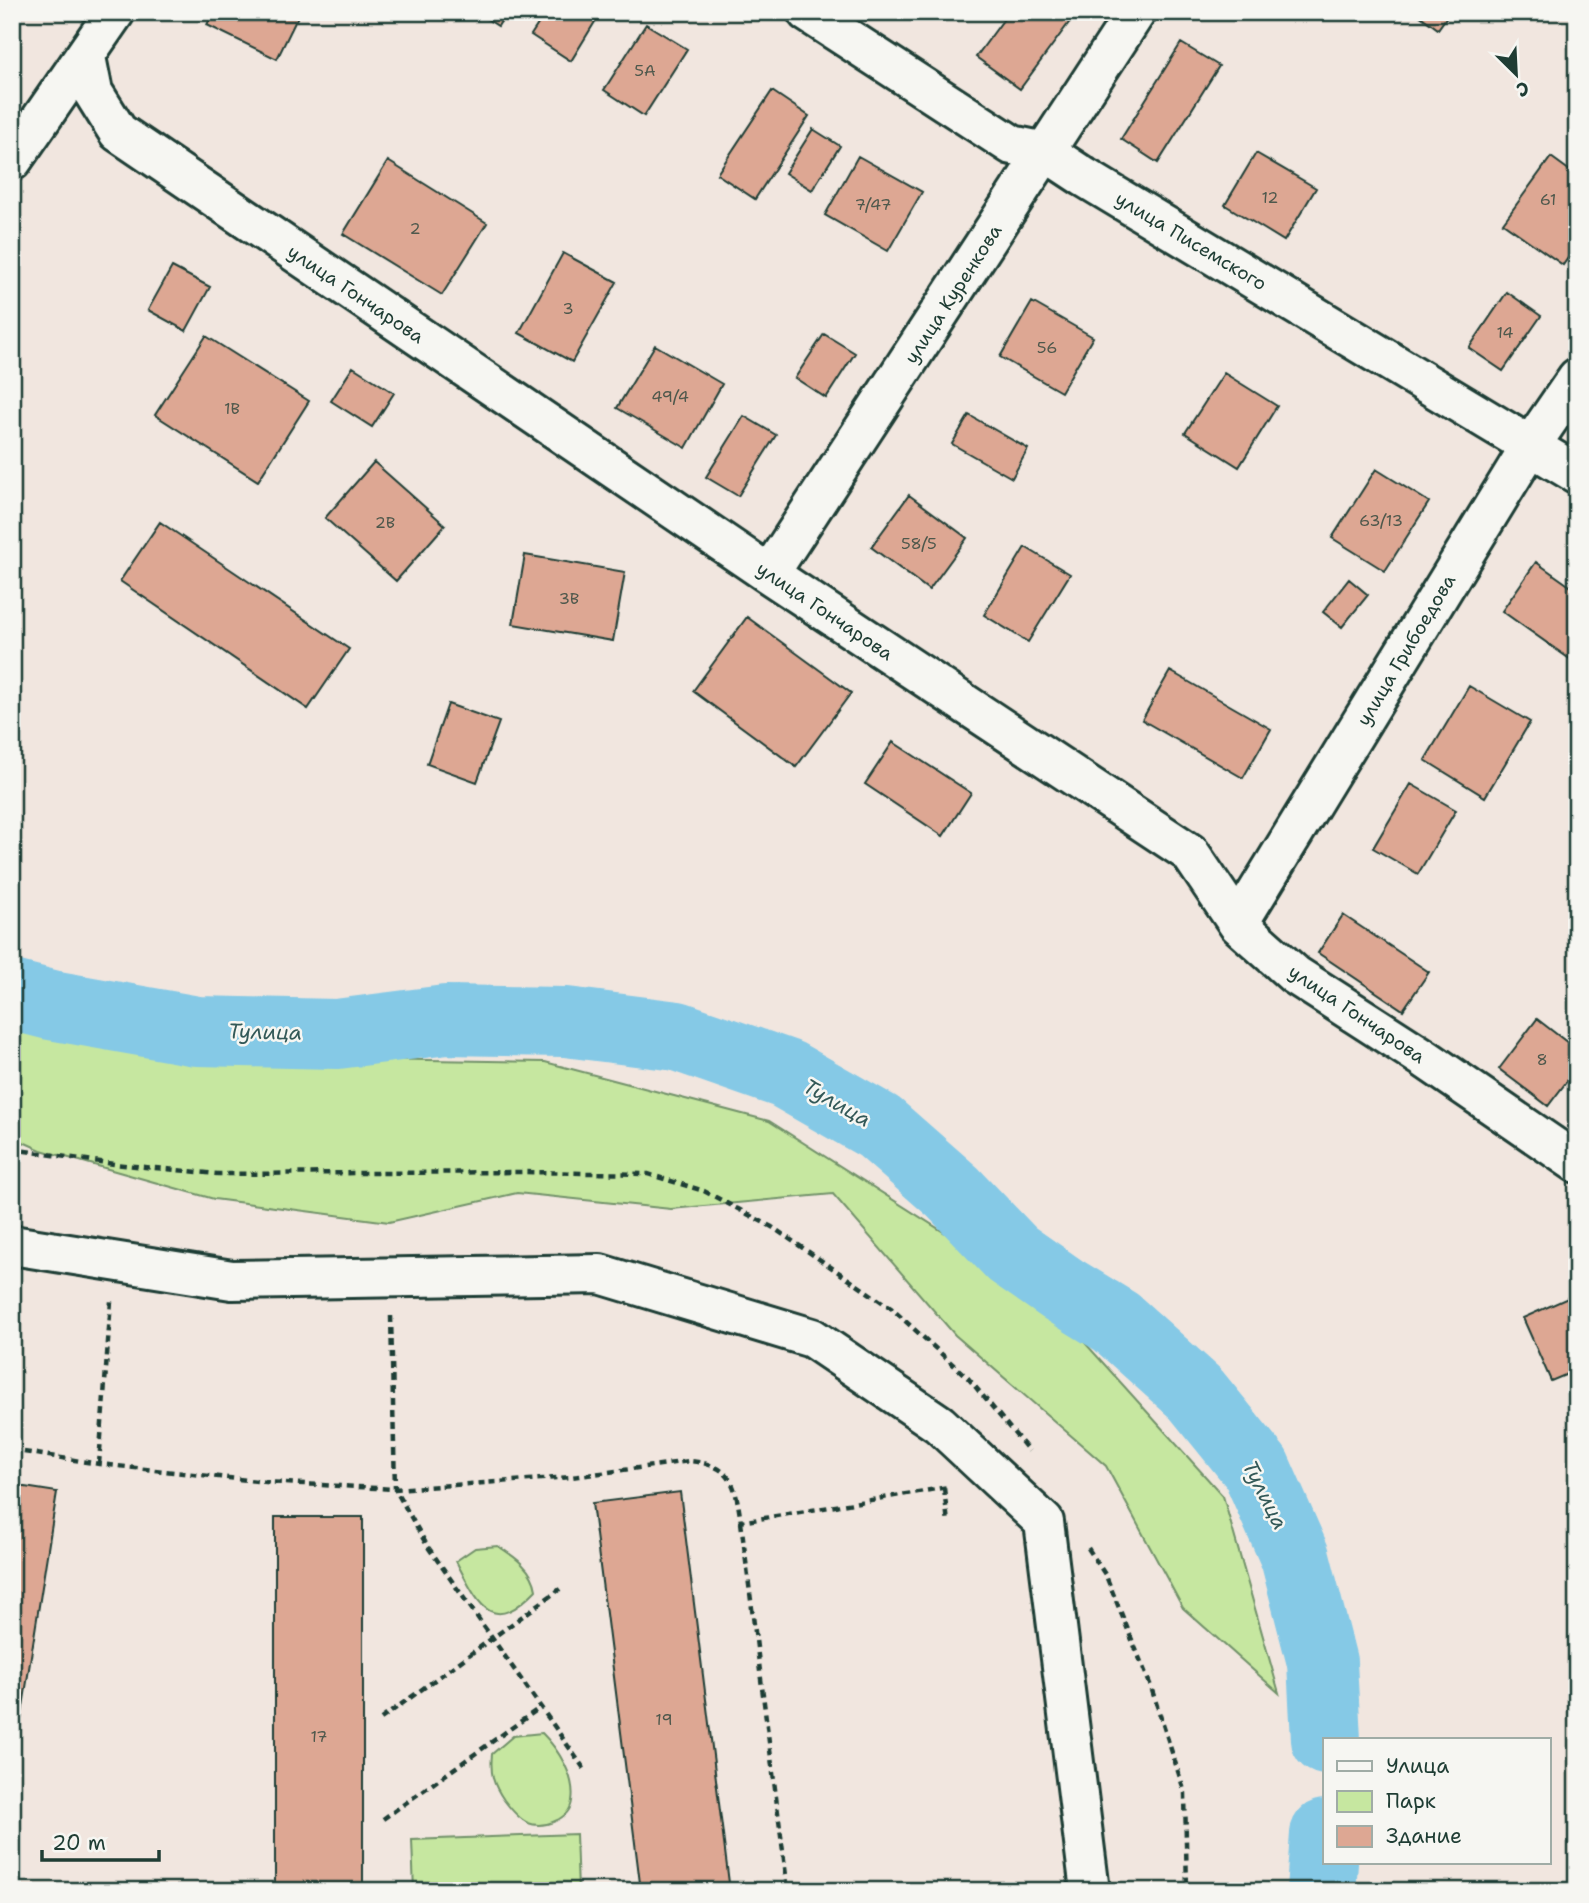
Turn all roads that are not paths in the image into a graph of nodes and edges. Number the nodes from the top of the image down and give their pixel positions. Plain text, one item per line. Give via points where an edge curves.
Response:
1 (115, 12) edge
2 (807, 12) edge
3 (1136, 12) edge
4 (86, 57) junction
5 (1046, 152) junction
6 (12, 161) edge
7 (1577, 378) edge
8 (1531, 445) junction
9 (1577, 474) edge
10 (769, 574) junction
11 (1238, 924) junction
12 (1577, 1163) edge
13 (12, 1245) edge
14 (1090, 1891) edge

1 - 4 street
2 - 5 street, улица Писемского via 1012,145
3 - 5 street, улица Куренкова
4 - 6 street
4 - 10 street, улица Гончарова via 93,92 118,132
5 - 8 street, улица Писемского
5 - 10 street, улица Куренкова
7 - 8 street, улица Грибоедова
8 - 9 street, улица Писемского
8 - 11 street, улица Грибоедова
10 - 11 street, улица Гончарова via 1190,853
11 - 12 street, улица Гончарова via 1295,975
13 - 14 street via 232,1280 600,1274 812,1338 939,1424 1044,1522

